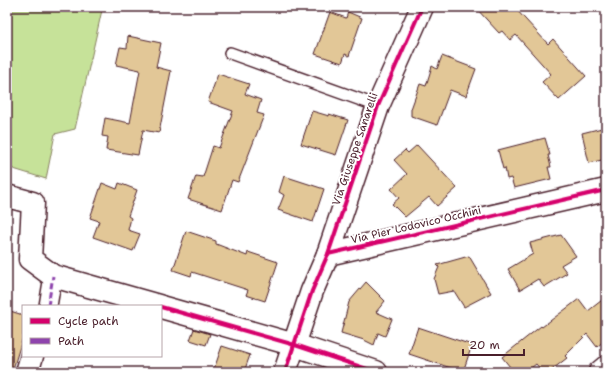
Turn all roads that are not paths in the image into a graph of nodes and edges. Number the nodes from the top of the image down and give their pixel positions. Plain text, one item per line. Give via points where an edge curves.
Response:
1 (422, 7) edge
2 (230, 53) dead end
3 (378, 106) junction
4 (606, 190) edge
5 (7, 196) edge
6 (328, 254) junction
7 (53, 276) junction
8 (48, 305) edge
9 (156, 305) edge
10 (162, 307) edge
11 (294, 345) junction
12 (32, 357) edge
13 (606, 367) edge
14 (27, 372) edge
15 (285, 372) edge
16 (376, 372) edge
17 (600, 372) edge

1 - 3 street, Via Giuseppe Sanarelli
2 - 3 lane
3 - 6 street, Via Giuseppe Sanarelli
4 - 6 street, Via Pier Lodovico Occhini
5 - 7 street via 34,203 30,259
6 - 11 street via 312,291
7 - 8 street
7 - 9 street
10 - 11 street
11 - 15 street
11 - 16 street
12 - 14 street
13 - 17 street

